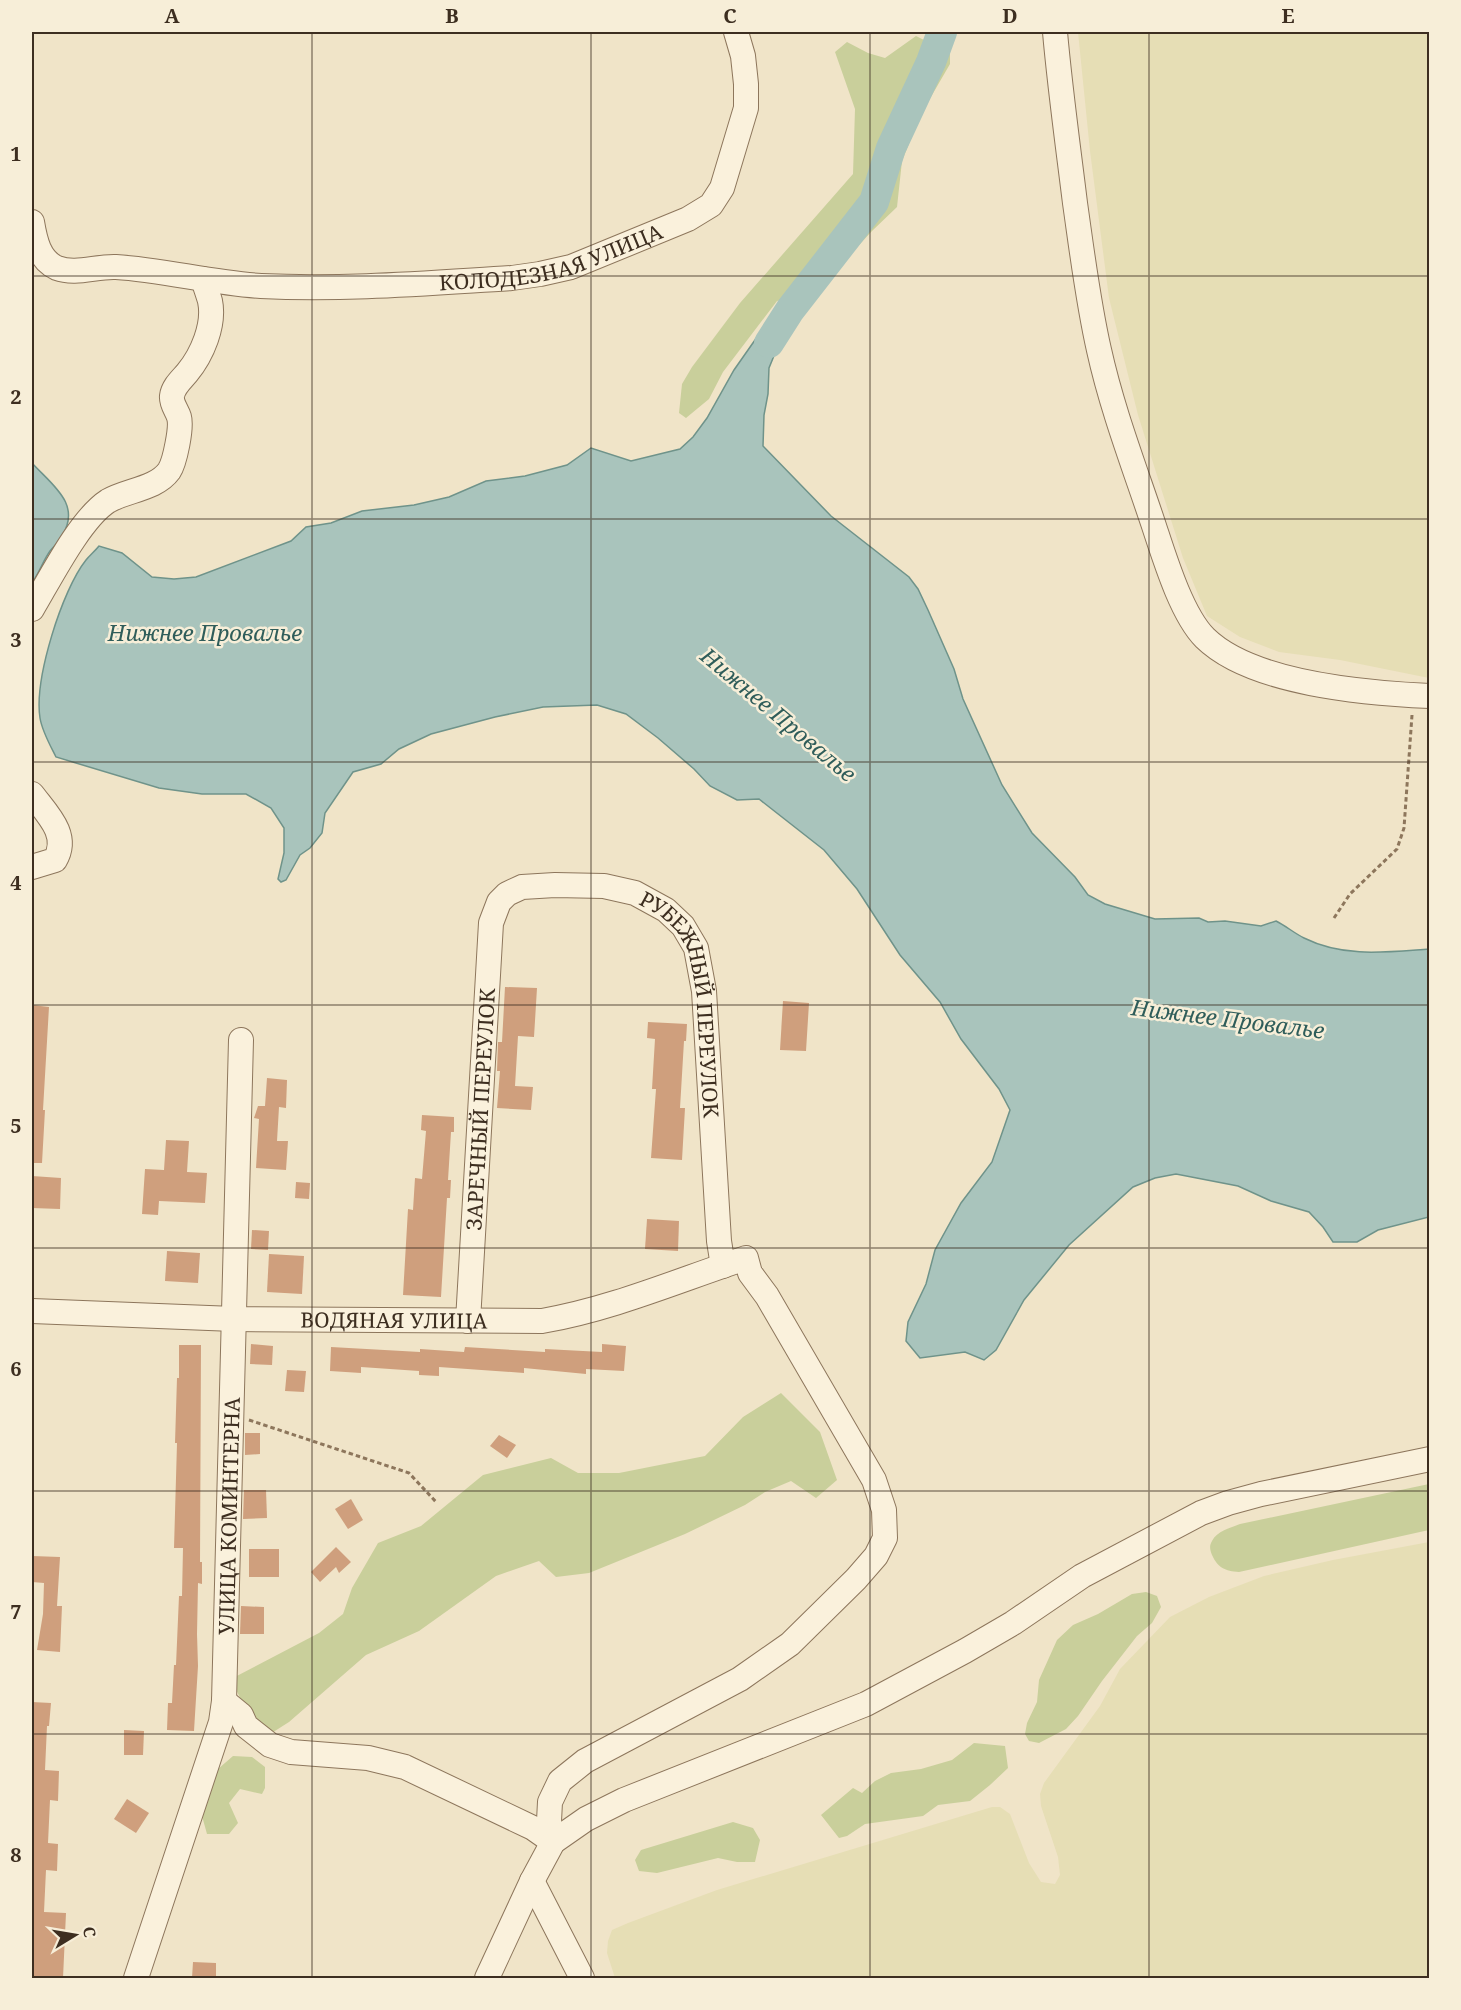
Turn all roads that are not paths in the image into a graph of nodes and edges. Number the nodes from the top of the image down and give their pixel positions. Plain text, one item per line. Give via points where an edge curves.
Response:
1 (736, 32) edge
2 (1055, 32) edge
3 (32, 222) edge
4 (203, 279) junction
5 (32, 609) edge
6 (1421, 695) edge
7 (32, 794) edge
8 (32, 867) edge
9 (499, 902) joint
10 (241, 1040) dead end
11 (723, 1266) junction
12 (32, 1311) edge
13 (234, 1319) junction
14 (468, 1321) junction
15 (1430, 1459) edge
16 (224, 1701) junction
17 (553, 1842) junction
18 (532, 1881) junction
19 (136, 1978) edge
20 (487, 1978) edge
21 (582, 1978) edge

1 - 4 street, КОЛОДЕЗНАЯ УЛИЦА via 743,56 746,108 722,188 711,205 688,219 571,267 512,278 330,288
2 - 6 street via 1084,271 1099,351 1126,444 1185,608 1205,638 1228,655 1260,670 1312,682
3 - 4 street, КОЛОДЕЗНАЯ УЛИЦА via 36,244 46,261 57,268 70,271 115,267
4 - 5 street via 211,318 197,359 172,396 180,429 169,472 109,501 95,512
7 - 8 street via 61,839 55,860
9 - 11 street, РУБЕЖНЫЙ ПЕРЕУЛОК via 522,887 604,886 635,893 666,910 696,948 704,991
9 - 14 street, ЗАРЕЧНЫЙ ПЕРЕУЛОК via 491,923
10 - 13 street, УЛИЦА КОМИНТЕРНА
11 - 14 street, ВОДЯНАЯ УЛИЦА via 573,1315 542,1320
11 - 17 street, ВОДЯНАЯ УЛИЦА via 746,1258 750,1273 874,1480 885,1510 885,1538 876,1556 856,1579 790,1644 740,1679 585,1761 560,1781 550,1802
12 - 13 street, ВОДЯНАЯ УЛИЦА
13 - 14 street, ВОДЯНАЯ УЛИЦА
13 - 16 street, УЛИЦА КОМИНТЕРНА
15 - 17 street via 1261,1494 1201,1513 1082,1576 1013,1623 897,1689 624,1800
16 - 17 street via 270,1745 291,1752 368,1758 405,1767 533,1828
16 - 19 street, УЛИЦА КОМИНТЕРНА via 221,1722
17 - 18 street
18 - 20 street
18 - 21 street

